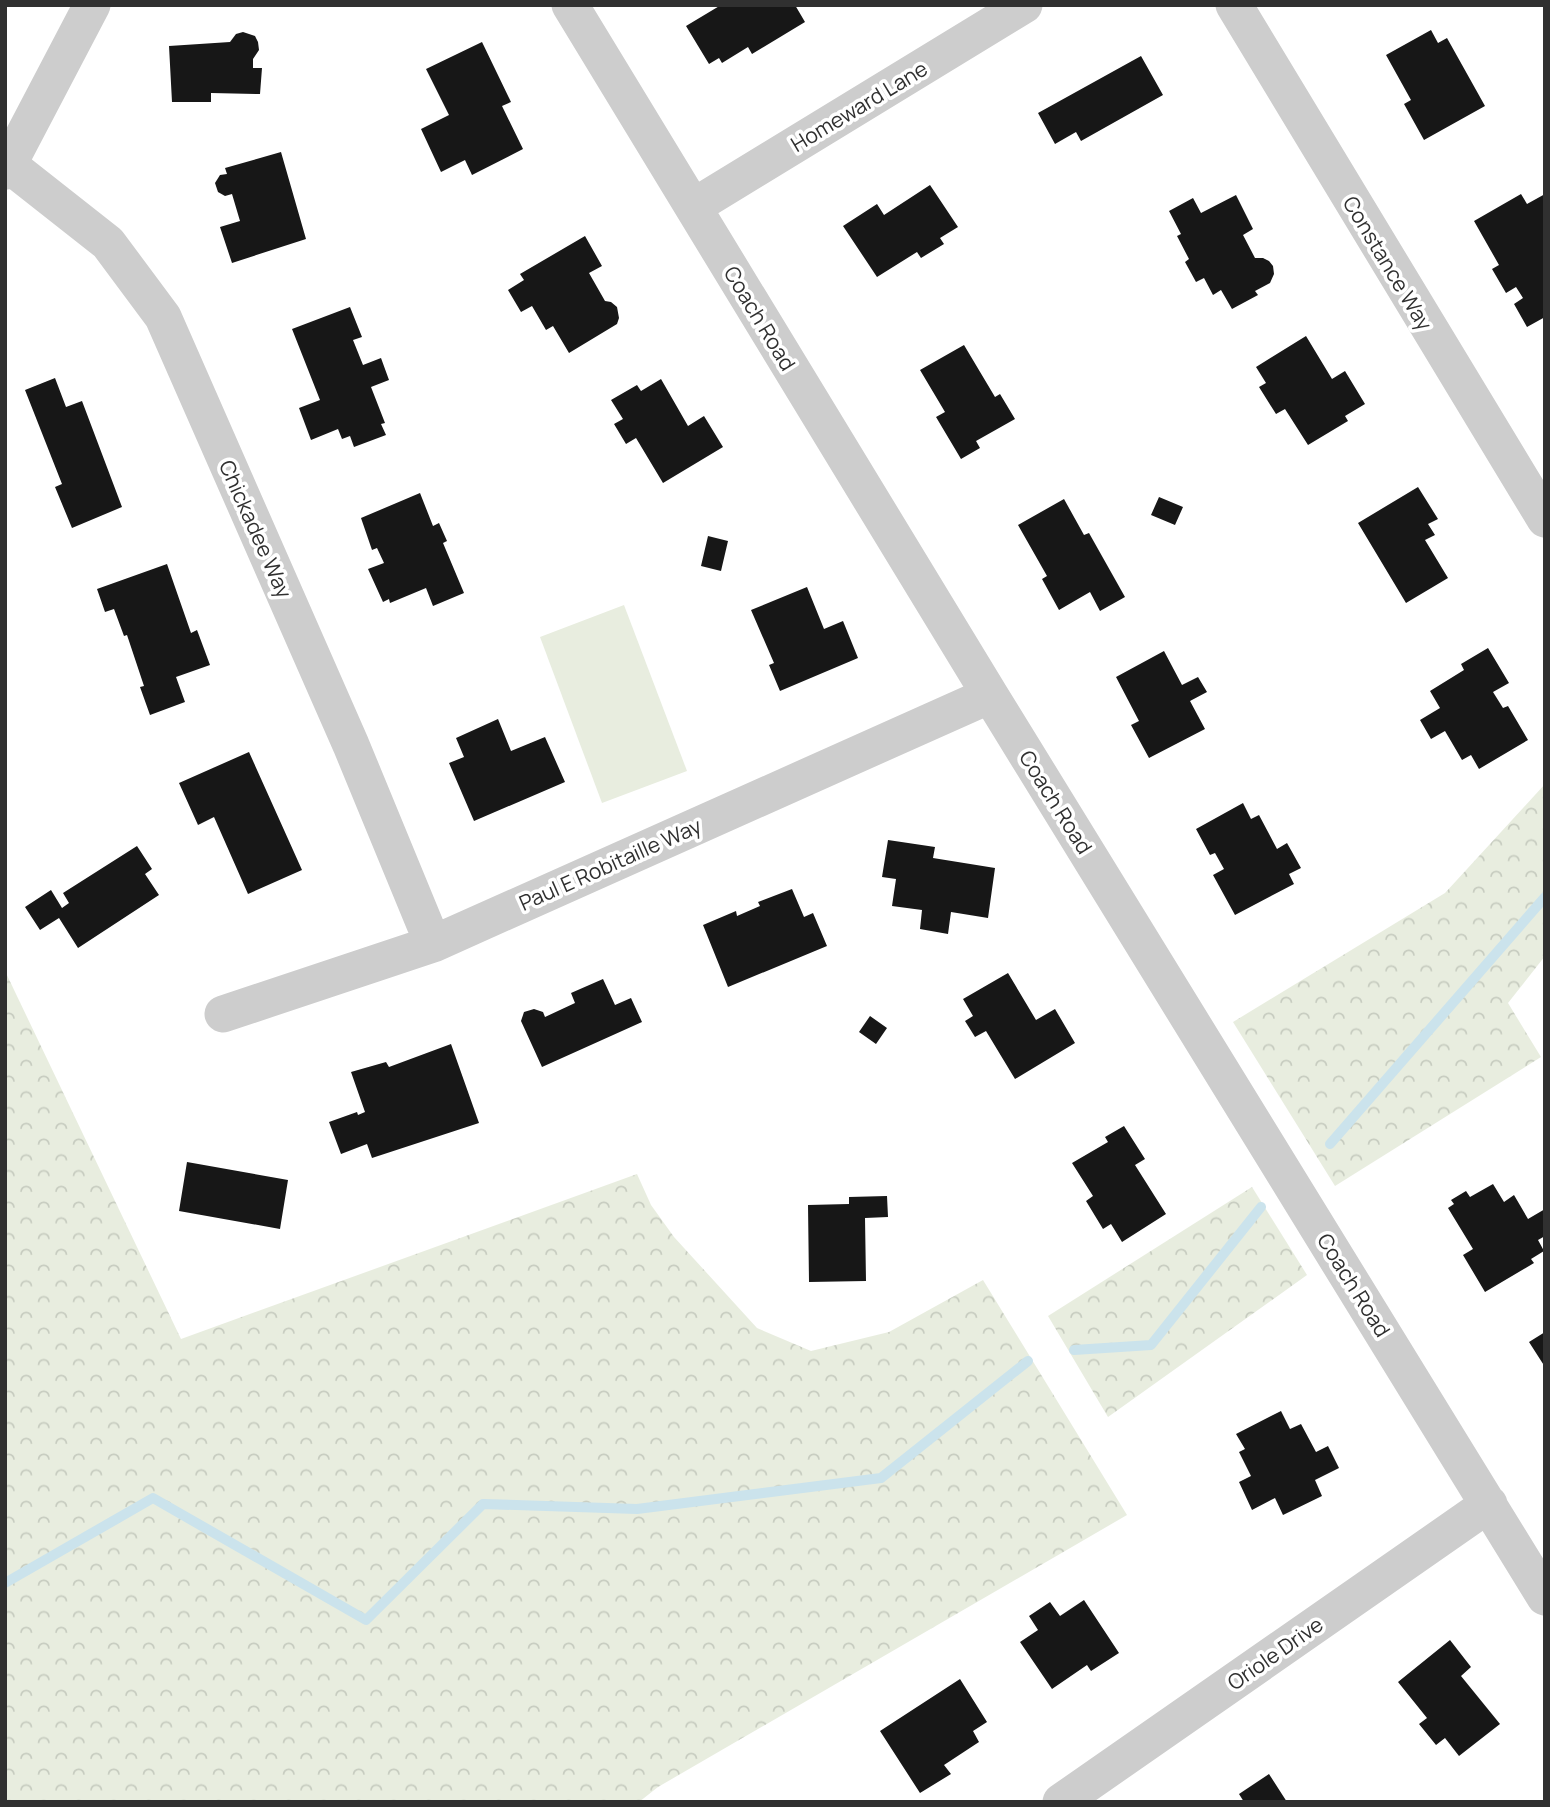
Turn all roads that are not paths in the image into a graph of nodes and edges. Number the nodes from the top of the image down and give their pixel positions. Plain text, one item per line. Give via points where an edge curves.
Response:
1 (92, 5) edge
2 (570, 5) edge
3 (1024, 5) edge
4 (1234, 5) edge
5 (7, 168) edge
6 (693, 207) junction
7 (1545, 519) edge
8 (990, 695) junction
9 (433, 944) junction
10 (223, 1014) dead end
11 (1489, 1504) junction
12 (1545, 1597) edge
13 (1060, 1802) edge

1 - 5 street
2 - 6 street, Coach Road
3 - 6 street, Homeward Lane
4 - 7 street, Constance Way
5 - 9 street, Chickadee Way via 108,243 163,317
6 - 8 street, Coach Road
8 - 9 street, Paul E Robitaille Way
8 - 11 street, Coach Road
9 - 10 street, Paul E Robitaille Way
11 - 12 street, Coach Road
11 - 13 street, Oriole Drive

